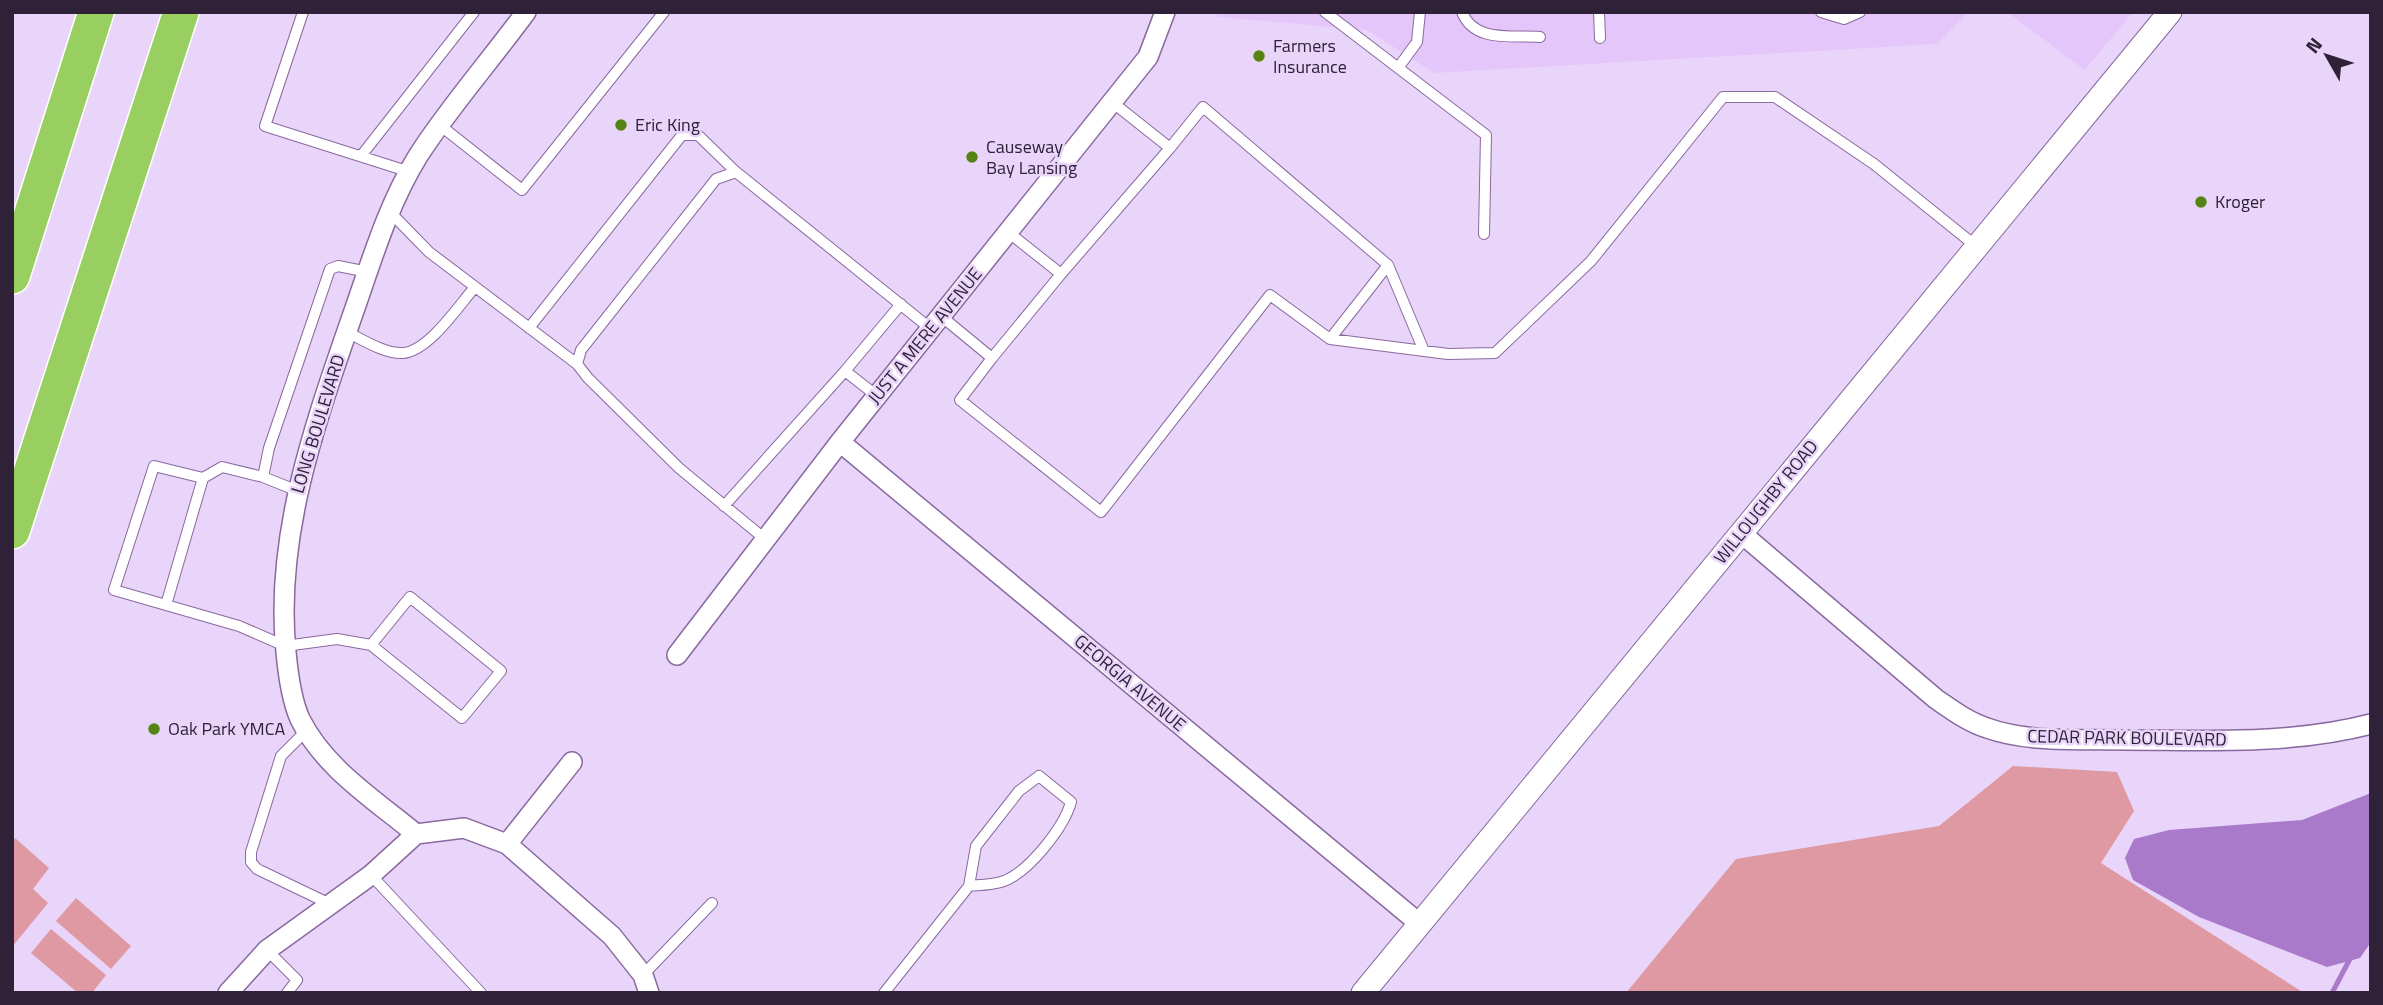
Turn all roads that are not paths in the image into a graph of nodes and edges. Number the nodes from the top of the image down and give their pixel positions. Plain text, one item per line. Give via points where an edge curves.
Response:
1 (96, 12) edge
2 (181, 12) edge
3 (303, 12) edge
4 (474, 12) edge
5 (526, 12) edge
6 (664, 12) edge
7 (1165, 12) edge
8 (1325, 12) edge
9 (1420, 12) edge
10 (1462, 12) edge
11 (1599, 12) edge
12 (1821, 12) edge
13 (1860, 12) edge
14 (2160, 20) edge
15 (1540, 37) dead end
16 (1600, 38) dead end
17 (1398, 68) junction
18 (1112, 102) junction
19 (441, 126) junction
20 (1170, 148) junction
21 (361, 156) junction
22 (410, 172) junction
23 (736, 172) junction
24 (389, 210) junction
25 (1008, 232) junction
26 (1485, 234) dead end
27 (1977, 247) junction
28 (1388, 265) junction
29 (368, 271) junction
30 (1061, 274) junction
31 (12, 276) edge
32 (475, 287) junction
33 (901, 304) junction
34 (936, 323) junction
35 (529, 328) junction
36 (347, 332) junction
37 (1330, 339) junction
38 (1424, 351) junction
39 (992, 358) junction
40 (577, 364) junction
41 (845, 371) junction
42 (877, 396) junction
43 (840, 442) junction
44 (262, 477) junction
45 (203, 478) junction
46 (298, 492) junction
47 (724, 506) junction
48 (12, 531) edge
49 (1741, 533) junction
50 (767, 541) junction
51 (166, 605) junction
52 (371, 645) junction
53 (285, 646) junction
54 (677, 655) dead end
55 (2371, 724) edge
56 (306, 731) junction
57 (572, 762) dead end
58 (416, 834) junction
59 (507, 844) junction
60 (371, 875) junction
61 (969, 886) junction
62 (712, 903) dead end
63 (330, 904) junction
64 (1420, 924) junction
65 (267, 950) junction
66 (646, 984) edge
67 (228, 993) edge
68 (287, 993) edge
69 (481, 993) edge
70 (884, 993) edge
71 (1363, 993) edge

1 - 31 highway
2 - 48 highway
3 - 21 lane via 265,126
4 - 21 lane
5 - 19 street, LONG BOULEVARD
6 - 19 lane via 522,190
7 - 18 street, JUST A MERE AVENUE via 1148,57
8 - 17 lane
9 - 17 lane via 1417,42
10 - 15 lane via 1468,26 1480,34
11 - 16 lane
12 - 13 lane via 1844,19
14 - 27 street, WILLOUGHBY ROAD
17 - 26 lane via 1486,135
18 - 20 lane
18 - 25 street, JUST A MERE AVENUE
19 - 22 street, LONG BOULEVARD
20 - 28 lane via 1203,107
20 - 30 lane
21 - 22 lane
22 - 24 street, LONG BOULEVARD
23 - 33 lane
23 - 35 lane via 698,135 682,135
23 - 40 lane via 716,179 581,350
24 - 29 street, LONG BOULEVARD
24 - 32 lane via 429,252
25 - 30 lane
25 - 34 street, JUST A MERE AVENUE
27 - 38 lane via 1874,164 1775,97 1723,97 1591,261 1495,353
27 - 49 street, WILLOUGHBY ROAD
28 - 37 lane
28 - 38 lane
29 - 36 street, LONG BOULEVARD
29 - 44 lane via 338,266 330,270
30 - 39 lane
32 - 35 lane
32 - 36 lane via 427,343 404,353
33 - 34 lane
33 - 41 lane
34 - 39 lane
34 - 42 street, JUST A MERE AVENUE
35 - 40 lane
36 - 46 street, LONG BOULEVARD
37 - 38 lane
37 - 39 lane via 1270,295 1101,512 960,400
40 - 47 lane via 679,468
41 - 42 lane
41 - 47 lane
42 - 43 street, JUST A MERE AVENUE
43 - 50 street, JUST A MERE AVENUE
43 - 64 street, GEORGIA AVENUE
44 - 45 lane via 222,467
44 - 46 lane
45 - 51 lane
45 - 51 lane via 154,466 114,590
46 - 53 street, LONG BOULEVARD via 287,550
47 - 50 lane
49 - 55 street, CEDAR PARK BOULEVARD via 1936,698 1986,728 2077,739 2285,740 2328,736
49 - 64 street, WILLOUGHBY ROAD
50 - 54 street, JUST A MERE AVENUE
51 - 53 lane via 239,626
52 - 52 lane via 462,718 501,671 410,597
52 - 53 lane via 337,639
53 - 56 street, LONG BOULEVARD via 288,678
56 - 58 street, LONG BOULEVARD via 344,774
56 - 63 lane via 281,757 251,862
57 - 59 street
58 - 59 street via 464,828
58 - 60 street
59 - 66 street via 612,936
60 - 63 street
60 - 69 lane
61 - 61 lane via 975,846 1019,790 1039,776 1070,802 1066,818 1028,865 1003,882
61 - 70 lane
62 - 66 lane
63 - 65 street
64 - 71 street, WILLOUGHBY ROAD
65 - 67 street
65 - 68 lane via 297,980

